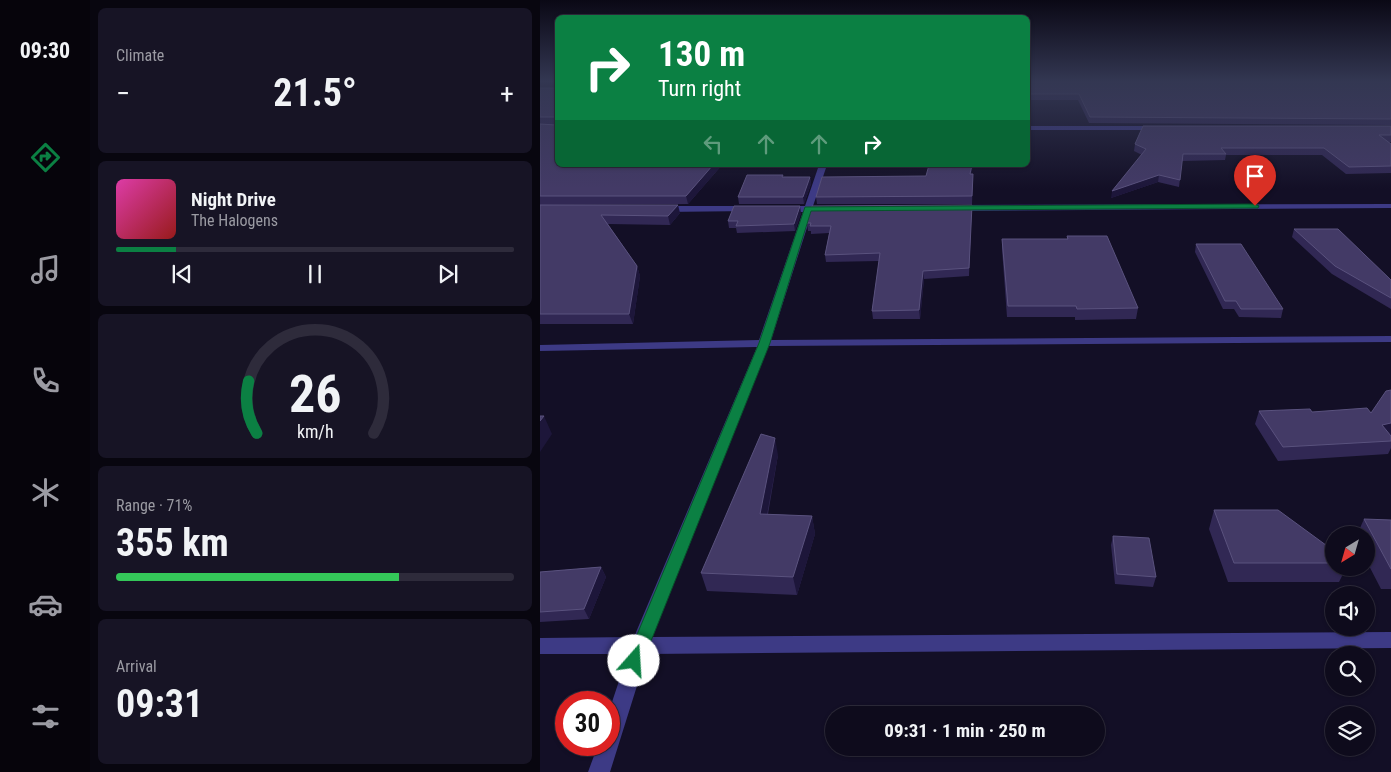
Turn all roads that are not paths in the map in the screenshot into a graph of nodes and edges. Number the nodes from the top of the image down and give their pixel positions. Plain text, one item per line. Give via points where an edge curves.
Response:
1 (1030, 128) edge
2 (1165, 128) edge
3 (822, 167) edge
4 (1391, 206) edge
5 (838, 208) edge
6 (946, 208) edge
7 (649, 209) edge
8 (758, 209) edge
9 (778, 209) edge
10 (808, 209) junction
11 (1391, 339) edge
12 (764, 343) junction
13 (540, 348) edge
14 (1391, 640) edge
15 (640, 645) junction
16 (540, 646) edge
17 (620, 707) edge
18 (604, 756) edge
19 (599, 772) edge

1 - 2 street
3 - 10 street
4 - 6 street
5 - 10 street
7 - 8 street
9 - 10 street
10 - 12 street
11 - 12 street
12 - 13 street
12 - 15 street
14 - 15 street
15 - 16 street
15 - 17 street
18 - 19 street

